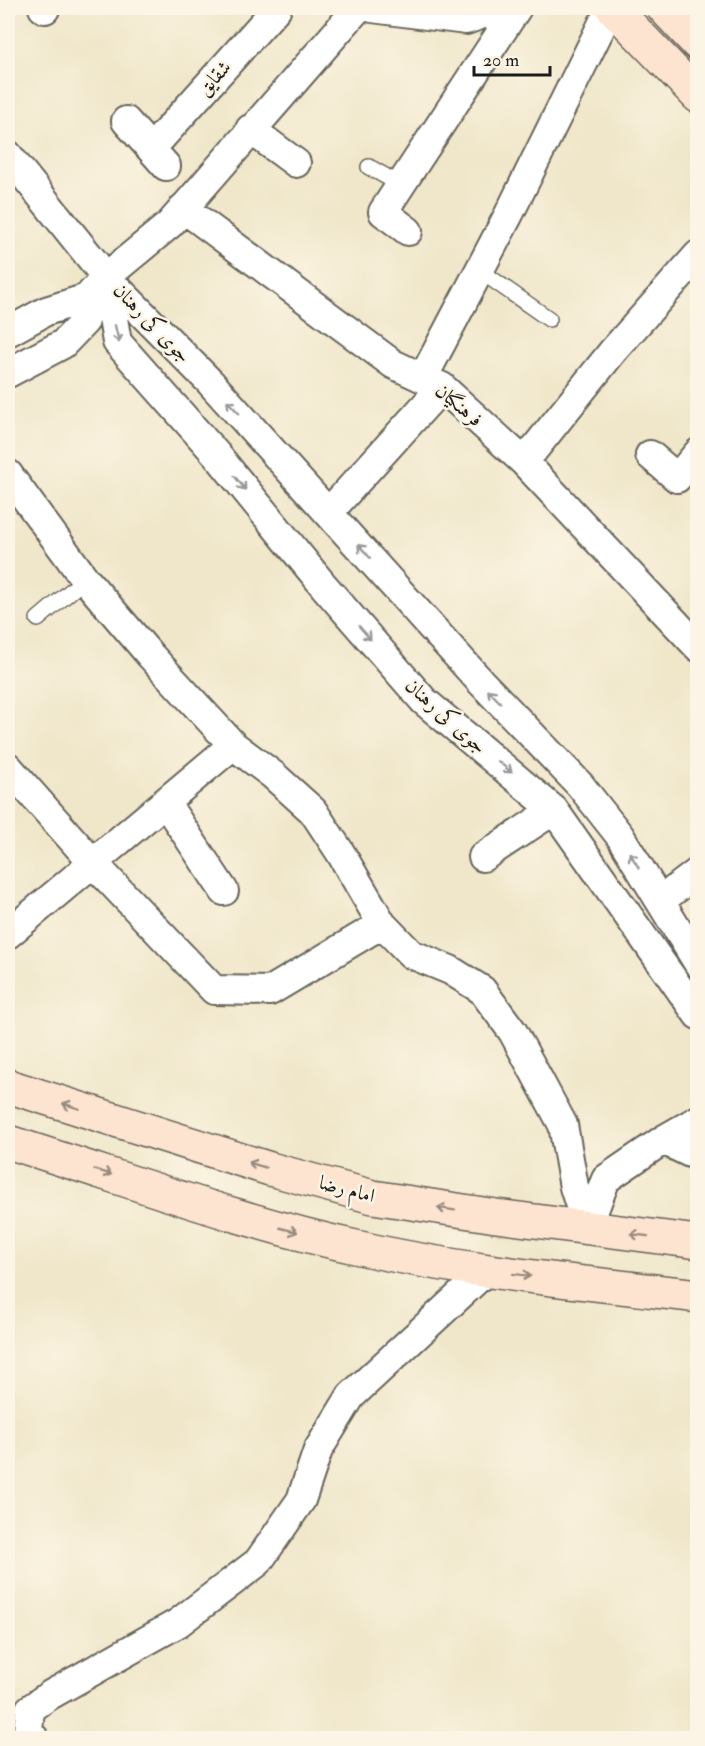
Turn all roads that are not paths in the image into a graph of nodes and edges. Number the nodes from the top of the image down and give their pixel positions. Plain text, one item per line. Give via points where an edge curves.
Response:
1 (277, 8) edge
2 (358, 8) edge
3 (372, 8) edge
4 (500, 8) edge
5 (517, 8) edge
6 (664, 8) edge
7 (615, 9) edge
8 (698, 44) edge
9 (698, 96) edge
10 (126, 121) dead end
11 (250, 129) junction
12 (8, 155) edge
13 (296, 163) dead end
14 (369, 167) dead end
15 (401, 185) junction
16 (183, 208) junction
17 (408, 231) dead end
18 (698, 255) edge
19 (479, 270) junction
20 (106, 277) junction
21 (87, 298) junction
22 (549, 319) dead end
23 (8, 332) edge
24 (8, 373) edge
25 (432, 382) junction
26 (698, 453) edge
27 (650, 454) dead end
28 (524, 462) junction
29 (8, 474) edge
30 (329, 512) junction
31 (85, 579) junction
32 (38, 619) dead end
33 (698, 647) edge
34 (233, 745) junction
35 (8, 767) edge
36 (165, 802) junction
37 (554, 810) junction
38 (483, 857) dead end
39 (93, 863) junction
40 (698, 872) edge
41 (224, 891) dead end
42 (660, 901) junction
43 (382, 924) junction
44 (8, 934) edge
45 (698, 963) edge
46 (698, 1015) edge
47 (8, 1086) edge
48 (698, 1120) edge
49 (663, 1140) junction
50 (8, 1142) edge
51 (698, 1151) edge
52 (586, 1228) junction
53 (698, 1242) edge
54 (486, 1271) junction
55 (698, 1296) edge
56 (34, 1738) edge

1 - 10 street, شقایق via 158,158
2 - 11 street
3 - 4 street via 466,20
5 - 15 street
6 - 8 main road
7 - 9 main road
7 - 19 street via 603,23
11 - 13 street
11 - 16 street
12 - 20 street
14 - 15 lane
15 - 17 street via 383,212
16 - 20 street via 170,224
16 - 25 street, فرهنگیان via 393,364
18 - 28 street via 613,351
19 - 22 lane
19 - 25 street
20 - 21 street
30 -> 20 street, جوی کی رهنان via 210,382
20 -> 37 street, جوی کی رهنان via 117,342 424,701
21 - 23 street via 46,310
21 - 24 street via 85,321 63,344
25 - 28 street, فرهنگیان
25 - 30 street
26 - 27 street via 677,478
28 - 33 street, فرهنگیان
29 - 31 street
42 -> 30 street, جوی کی رهنان via 620,836 580,785 481,682
31 - 32 lane
31 - 34 street
34 - 36 street
34 - 43 street via 313,811
35 - 39 street
36 - 39 street
36 - 41 street
37 - 38 street
37 - 46 street, جوی کی رهنان
39 - 43 street via 214,990 270,991
39 - 44 street
40 - 42 street
42 - 45 street, جوی کی رهنان
43 - 52 street via 411,954 450,970 482,990 513,1032 563,1125
52 -> 47 main road, امام رضا via 373,1197
48 - 49 street
49 - 51 street via 690,1153
49 - 52 street via 606,1179
50 -> 54 main road via 266,1224 360,1248
53 -> 52 main road, امام رضا
54 -> 55 main road
54 - 56 street via 351,1396 318,1450 301,1500 258,1562 178,1623 30,1709 28,1731

